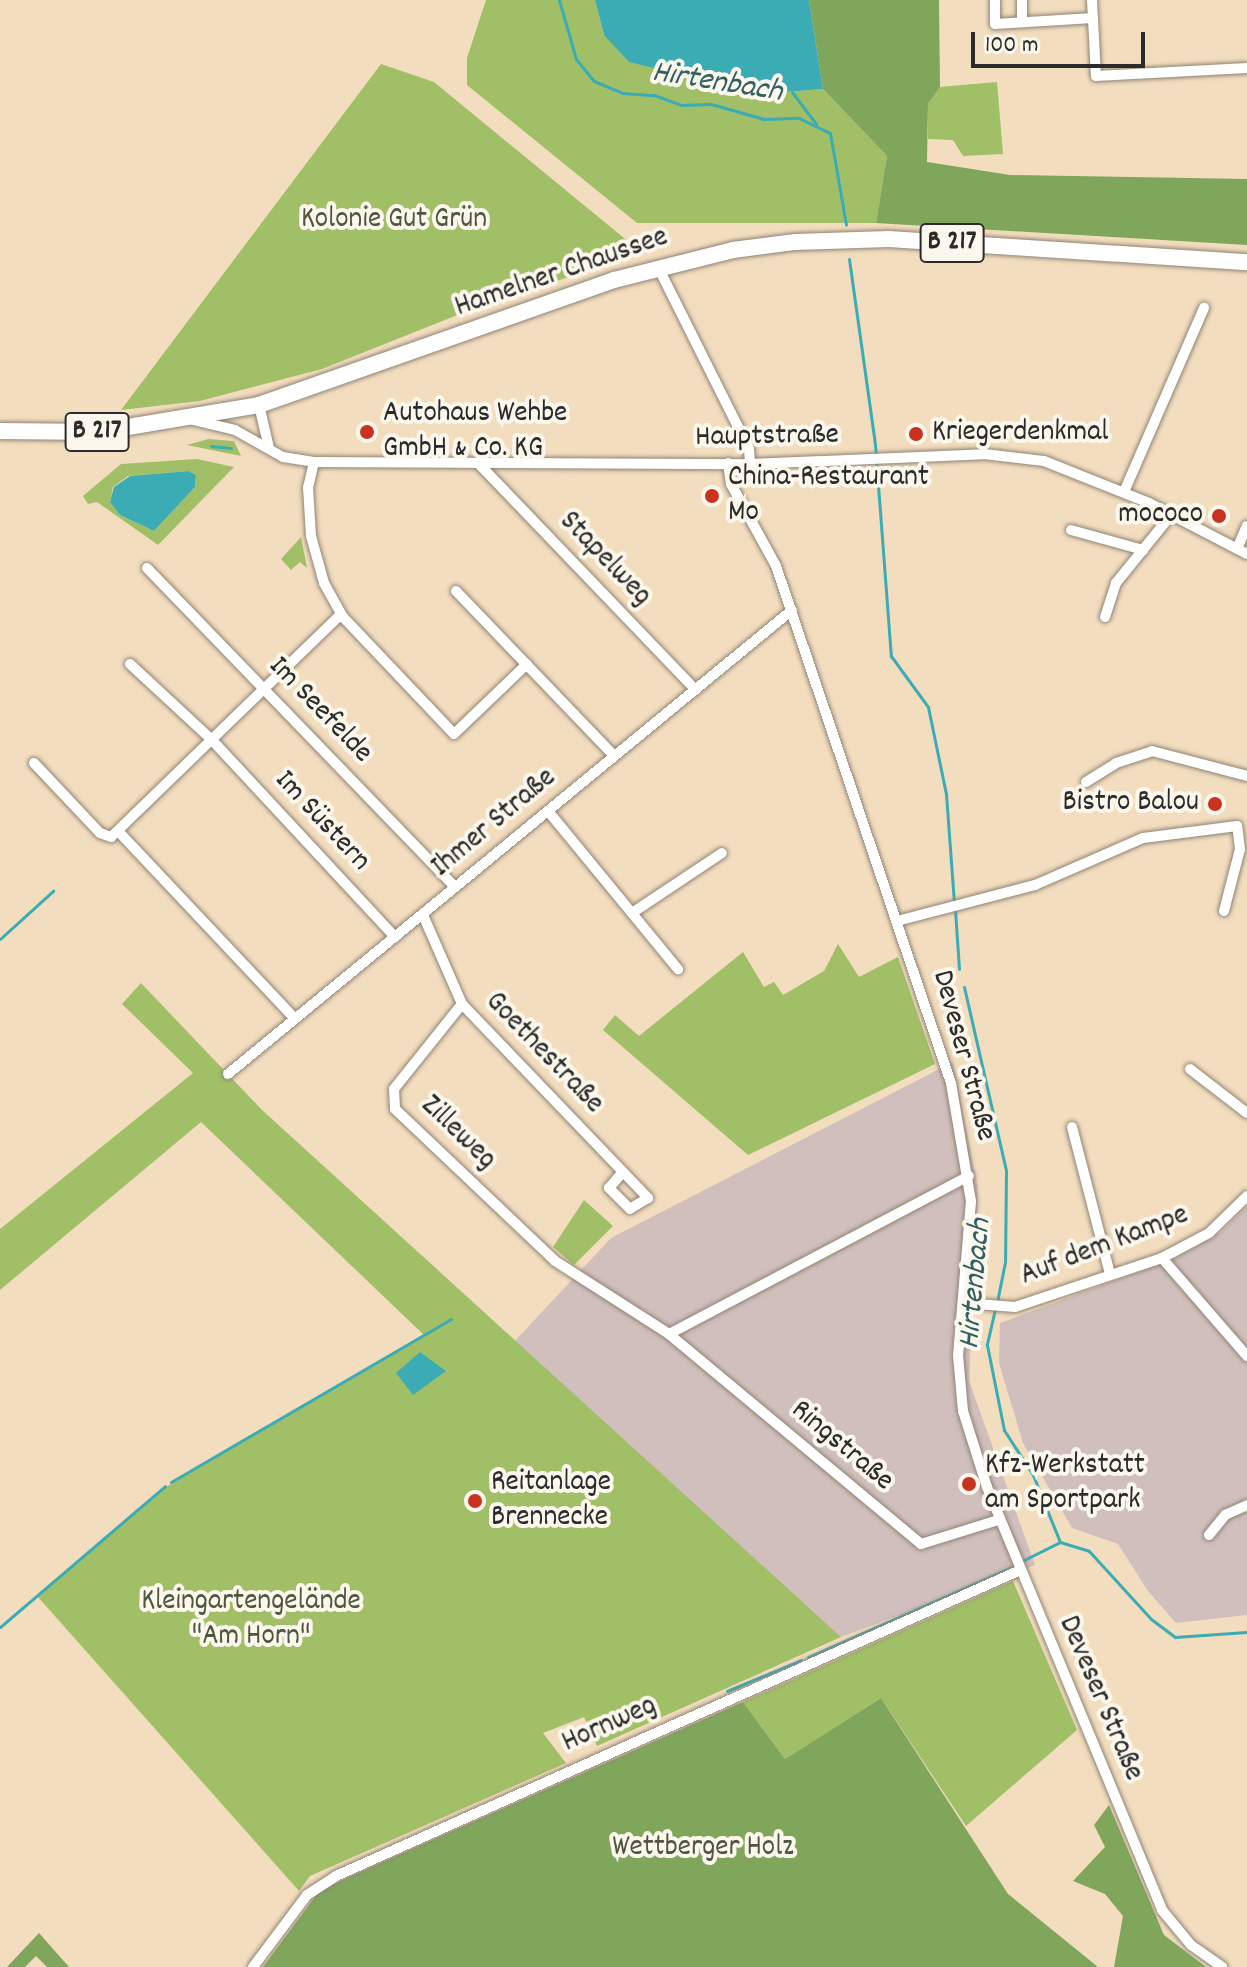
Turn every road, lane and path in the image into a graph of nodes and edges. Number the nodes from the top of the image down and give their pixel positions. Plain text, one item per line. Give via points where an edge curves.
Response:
1 (995, 0) edge
2 (1022, 0) edge
3 (1092, 0) edge
4 (1093, 18) junction
5 (1022, 22) junction
6 (1247, 68) edge
7 (1247, 262) edge
8 (658, 267) junction
9 (1204, 308) dead end
10 (259, 405) junction
11 (193, 420) junction
12 (0, 431) edge
13 (269, 448) junction
14 (314, 462) junction
15 (728, 463) junction
16 (479, 464) junction
17 (750, 464) junction
18 (1124, 492) junction
19 (1171, 515) junction
20 (1247, 526) edge
21 (1071, 530) dead end
22 (1143, 550) junction
23 (1242, 551) edge
24 (147, 568) dead end
25 (456, 591) dead end
26 (792, 610) junction
27 (341, 614) junction
28 (1105, 617) dead end
29 (130, 664) dead end
30 (527, 664) junction
31 (265, 689) junction
32 (696, 690) junction
33 (212, 740) junction
34 (614, 756) junction
35 (34, 763) dead end
36 (1247, 776) edge
37 (1086, 782) dead end
38 (548, 811) junction
39 (1247, 816) edge
40 (1237, 826) junction
41 (118, 831) junction
42 (722, 853) dead end
43 (455, 887) junction
44 (1224, 911) dead end
45 (632, 913) junction
46 (423, 915) junction
47 (897, 921) junction
48 (395, 937) junction
49 (678, 969) dead end
50 (462, 1004) junction
51 (295, 1019) junction
52 (1190, 1069) dead end
53 (228, 1074) dead end
54 (1247, 1113) edge
55 (1072, 1127) dead end
56 (623, 1172) dead end
57 (969, 1176) junction
58 (1247, 1196) edge
59 (1162, 1258) junction
60 (1110, 1274) junction
61 (584, 1280) joint
62 (965, 1303) junction
63 (669, 1334) junction
64 (1247, 1356) edge
65 (1247, 1505) edge
66 (998, 1520) junction
67 (1209, 1535) dead end
68 (1018, 1571) junction
69 (253, 1967) edge
70 (1222, 1967) edge

1 - 5 street via 995,24
2 - 5 street
3 - 4 street
4 - 5 street
4 - 6 street via 1096,76
7 - 8 main road, Hamelner Chaussee / B 217 via 889,239 795,242
8 - 10 main road, Hamelner Chaussee / B 217
8 - 17 street via 749,449
9 - 18 street
10 - 11 main road, Hamelner Chaussee / B 217
10 - 13 street
11 - 12 main road, B 217 via 98,432
11 - 13 street, Hauptstraße via 235,430
13 - 14 street, Hauptstraße via 283,457
14 - 16 street, Hauptstraße
14 - 27 street via 308,487 311,536 324,583
15 - 16 street, Hauptstraße
15 - 17 street, Hauptstraße
15 - 26 street, Deveser Straße via 731,484 776,566
16 - 32 street, Stapelweg
17 - 18 street, Hauptstraße via 984,454 1044,461
18 - 19 street, Hauptstraße
19 - 22 street
19 - 23 street, Hauptstraße
20 - 23 street
21 - 22 street
22 - 28 street via 1116,583
24 - 31 street, Im Seefelde
25 - 30 street
26 - 32 street, Ihmer Straße
26 - 47 street, Deveser Straße
27 - 30 street via 454,734
27 - 31 street
29 - 33 street, Im Süstern
30 - 34 street
31 - 33 street
31 - 43 street, Im Seefelde
32 - 34 street, Ihmer Straße
33 - 41 street
33 - 48 street, Im Süstern
34 - 38 street, Ihmer Straße
35 - 41 street via 100,833 111,837
36 - 37 street via 1152,751 1116,763
38 - 43 street, Ihmer Straße
38 - 45 street
39 - 40 street
40 - 44 street via 1240,849
40 - 47 street via 1143,838 1056,877
41 - 51 street
42 - 45 street
43 - 46 street, Ihmer Straße
45 - 49 street
46 - 48 street, Ihmer Straße
46 - 50 street, Goethestraße
47 - 57 street, Deveser Straße via 947,1069
48 - 51 street, Ihmer Straße
50 - 56 street, Goethestraße
50 - 61 street, Zilleweg via 394,1089 392,1104 555,1261
51 - 53 street, Ihmer Straße
52 - 54 street
55 - 60 street
57 - 62 street, Deveser Straße
57 - 63 street
58 - 59 street, Auf dem Kampe via 1209,1233
59 - 60 street, Auf dem Kampe
59 - 64 street
60 - 62 street, Auf dem Kampe via 1002,1308
61 - 63 street, Ringstraße
62 - 66 street, Deveser Straße via 958,1355 963,1411
63 - 66 street, Ringstraße via 921,1544
65 - 67 street via 1225,1515
66 - 68 street, Deveser Straße
68 - 69 street, Hornweg via 336,1876 307,1895
68 - 70 street, Deveser Straße via 1162,1910 1191,1945

